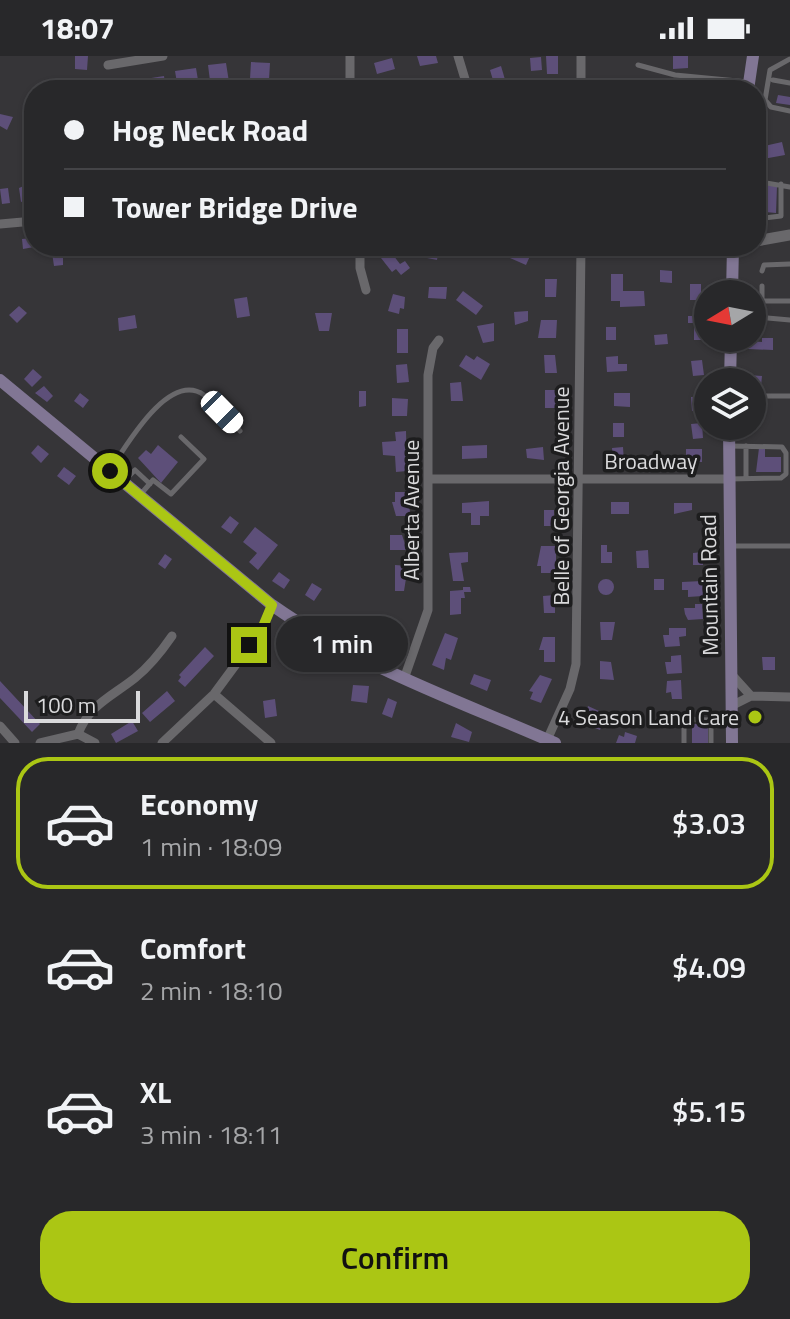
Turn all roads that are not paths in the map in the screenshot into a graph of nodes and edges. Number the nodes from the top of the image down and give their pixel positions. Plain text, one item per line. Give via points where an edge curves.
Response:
1 (163, 56) edge
2 (350, 56) edge
3 (458, 56) edge
4 (581, 56) edge
5 (753, 56) edge
6 (132, 58) edge
7 (790, 59) edge
8 (108, 65) dead end
9 (638, 65) dead end
10 (350, 80) edge
11 (465, 80) edge
12 (581, 80) edge
13 (708, 80) edge
14 (749, 80) edge
15 (773, 80) dead end
16 (790, 83) edge
17 (766, 94) edge
18 (766, 101) edge
19 (790, 111) edge
20 (766, 182) edge
21 (781, 184) junction
22 (790, 187) edge
23 (768, 220) joint
24 (24, 222) edge
25 (0, 224) edge
26 (790, 235) edge
27 (771, 238) junction
28 (766, 239) edge
29 (360, 256) edge
30 (581, 256) edge
31 (734, 256) edge
32 (790, 264) edge
33 (762, 271) dead end
34 (733, 280) edge
35 (366, 290) dead end
36 (766, 301) edge
37 (790, 301) edge
38 (766, 318) edge
39 (790, 320) edge
40 (439, 340) dead end
41 (0, 380) edge
42 (766, 396) edge
43 (790, 396) edge
44 (240, 431) dead end
45 (181, 437) dead end
46 (729, 440) edge
47 (729, 446) junction
48 (746, 446) junction
49 (110, 471) junction
50 (746, 478) junction
51 (430, 479) junction
52 (579, 479) junction
53 (728, 479) junction
54 (123, 482) junction
55 (150, 484) junction
56 (139, 495) junction
57 (729, 546) junction
58 (790, 546) edge
59 (272, 605) junction
60 (172, 636) dead end
61 (731, 673) junction
62 (404, 679) junction
63 (214, 694) junction
64 (751, 696) junction
65 (790, 697) edge
66 (731, 706) junction
67 (711, 720) junction
68 (731, 721) junction
69 (0, 726) edge
70 (78, 734) junction
71 (551, 741) edge
72 (15, 743) edge
73 (40, 743) edge
74 (95, 743) edge
75 (162, 743) edge
76 (271, 743) edge
77 (684, 743) edge
78 (711, 743) edge
79 (732, 743) edge

1 - 6 street
2 - 10 street
3 - 11 street
4 - 12 street
5 - 14 main road
6 - 8 street
7 - 17 lane via 770,70
9 - 13 lane
15 - 16 lane
18 - 19 lane
20 - 21 lane
21 - 22 lane
21 - 23 lane via 781,216
23 - 27 lane
24 - 25 street
26 - 27 street
27 - 28 street
29 - 35 street
30 - 52 street, Belle of Georgia Avenue
31 - 34 main road
32 - 33 lane via 764,265
36 - 37 lane
38 - 39 lane
40 - 51 street, Alberta Avenue via 428,375
41 - 49 main road
42 - 43 lane
44 - 49 lane via 203,393 173,394
45 - 55 lane via 204,459 171,494 153,480
46 - 47 main road, Mountain Road
47 - 48 lane
47 - 53 main road, Mountain Road
48 - 50 lane
48 - 50 lane via 784,449 786,474
49 - 54 main road
50 - 53 lane
51 - 52 street, Broadway
51 - 62 street, Alberta Avenue via 428,610
52 - 53 street, Broadway
52 - 71 street, Belle of Georgia Avenue via 576,664
53 - 57 main road, Mountain Road
54 - 55 lane via 135,470
54 - 56 main road
55 - 56 lane
56 - 59 main road
57 - 58 lane
57 - 61 main road, Mountain Road
59 - 62 main road via 312,634
59 - 63 street via 262,629
60 - 70 street via 152,663 94,707
61 - 64 street
61 - 66 main road, Mountain Road
62 - 71 main road
63 - 75 street
63 - 76 street
64 - 65 street
64 - 66 street
66 - 68 main road, Mountain Road
67 - 68 lane
67 - 77 lane via 684,721
67 - 78 lane
68 - 79 main road, Mountain Road
69 - 72 street
70 - 73 street
70 - 74 street

